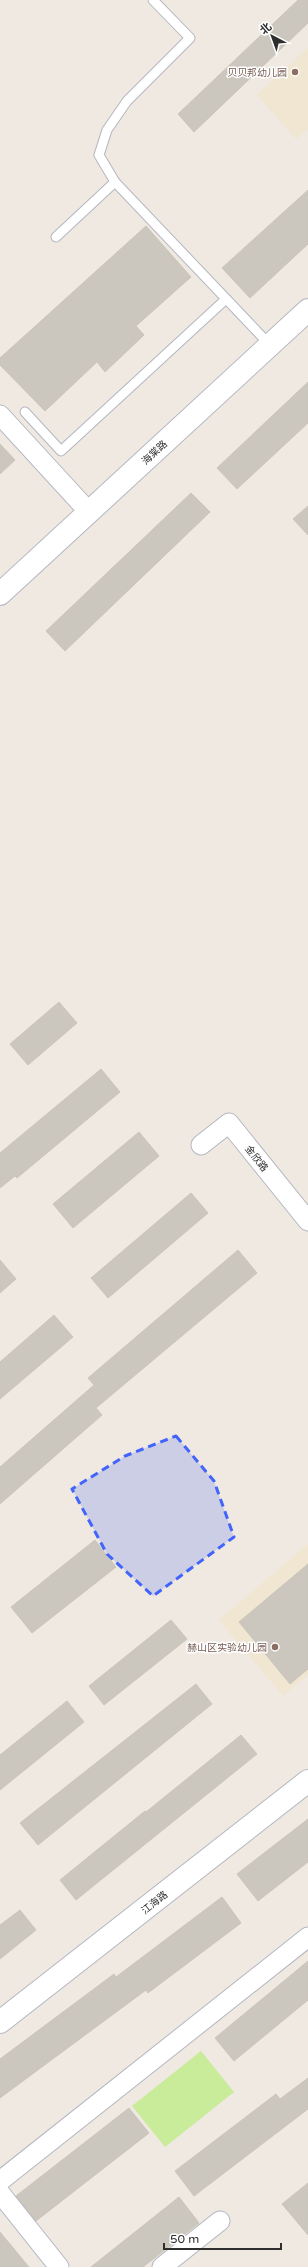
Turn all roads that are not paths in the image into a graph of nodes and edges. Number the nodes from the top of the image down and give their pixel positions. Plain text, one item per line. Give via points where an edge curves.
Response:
1 (153, 0) edge
2 (115, 182) junction
3 (56, 237) dead end
4 (226, 299) junction
5 (308, 310) edge
6 (270, 345) junction
7 (25, 412) dead end
8 (0, 415) edge
9 (89, 512) junction
10 (0, 594) edge
11 (201, 1145) dead end
12 (308, 1220) edge
13 (308, 1781) edge
14 (308, 1937) edge
15 (0, 2022) edge
16 (0, 2181) edge
17 (0, 2193) edge
18 (220, 2221) dead end
19 (59, 2267) edge
20 (162, 2267) edge

1 - 2 lane via 190,38 126,101 107,130 99,155
2 - 3 lane
2 - 4 lane
4 - 6 lane
4 - 7 lane via 61,451
5 - 6 street, 海棠路
6 - 9 street, 海棠路
8 - 9 street
9 - 10 street, 海棠路
11 - 12 street, 金欣路 via 229,1123
13 - 15 street, 江海路
14 - 16 street
17 - 19 street
18 - 20 street

